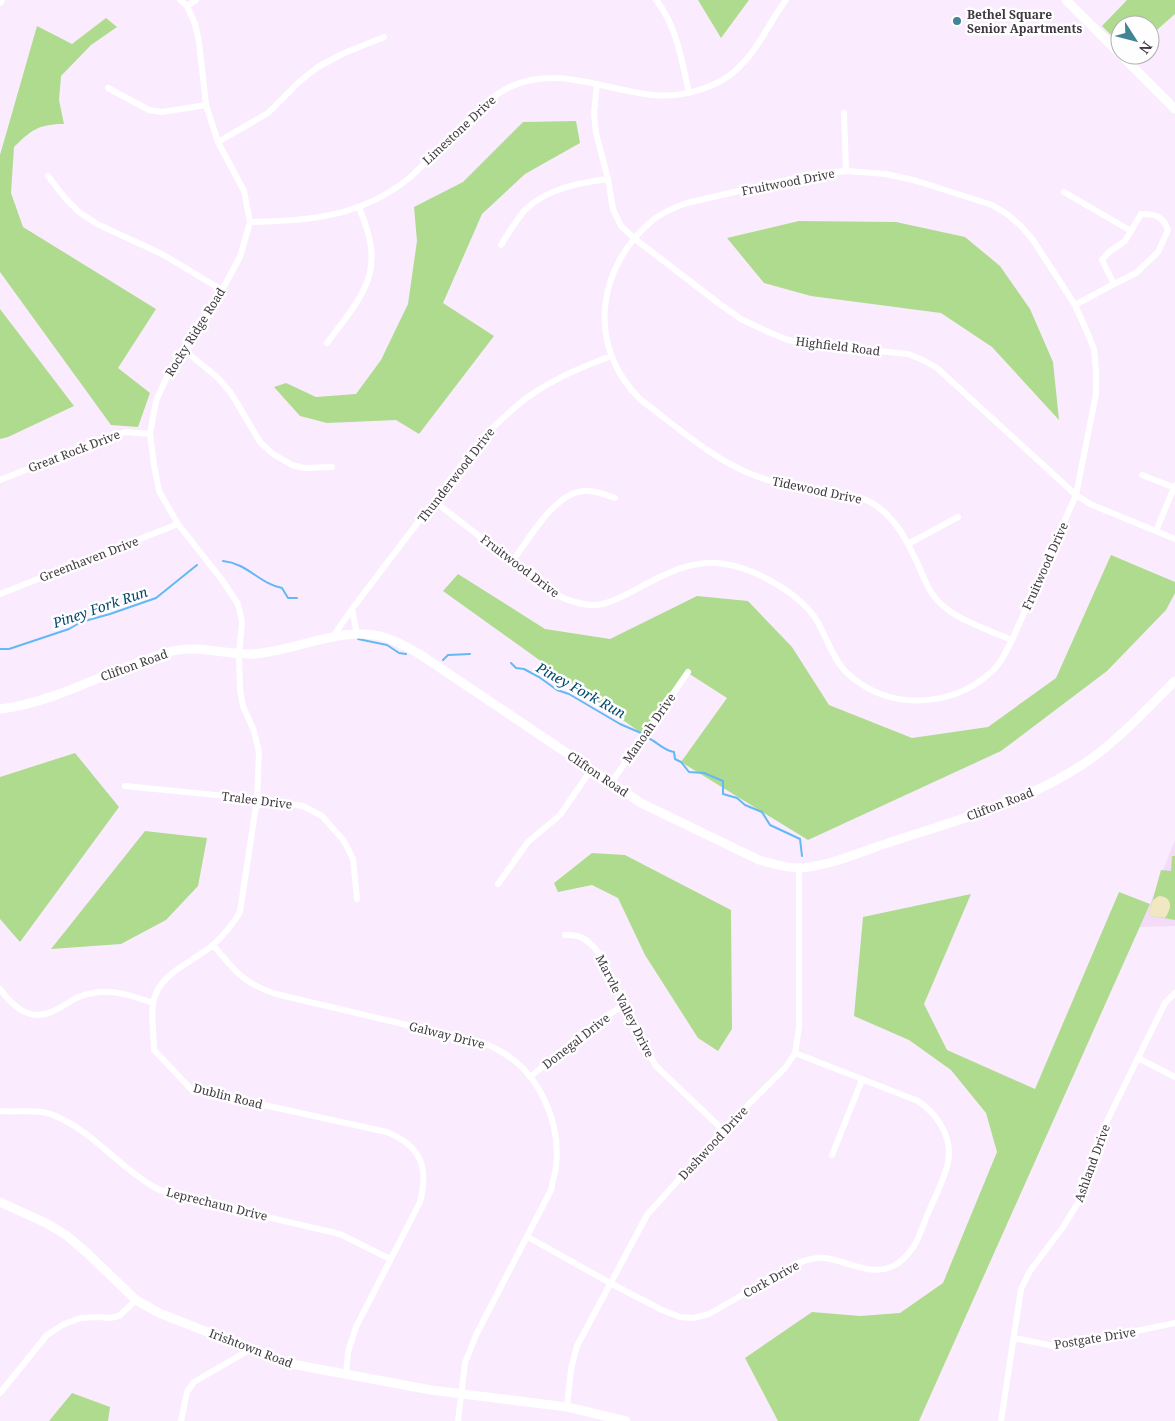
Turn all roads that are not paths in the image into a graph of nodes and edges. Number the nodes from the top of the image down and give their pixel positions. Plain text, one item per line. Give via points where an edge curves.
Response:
1 (180, 0) edge
2 (196, 0) edge
3 (656, 0) edge
4 (786, 0) edge
5 (1066, 0) edge
6 (187, 6) junction
7 (384, 38) dead end
8 (1110, 43) edge
9 (1132, 65) edge
10 (597, 84) junction
11 (108, 88) dead end
12 (689, 94) junction
13 (206, 105) junction
14 (1175, 109) edge
15 (844, 113) dead end
16 (218, 142) junction
17 (846, 171) junction
18 (48, 176) dead end
19 (608, 179) junction
20 (1064, 192) dead end
21 (359, 208) junction
22 (250, 222) junction
23 (1131, 231) junction
24 (634, 239) junction
25 (500, 246) dead end
26 (1114, 284) junction
27 (222, 290) junction
28 (1075, 305) junction
29 (327, 343) dead end
30 (183, 349) junction
31 (611, 356) junction
32 (150, 434) junction
33 (332, 467) dead end
34 (1142, 475) dead end
35 (0, 480) edge
36 (1175, 486) edge
37 (1076, 495) junction
38 (615, 498) dead end
39 (434, 501) junction
40 (958, 517) dead end
41 (178, 524) junction
42 (1156, 531) junction
43 (1175, 539) edge
44 (908, 544) junction
45 (512, 562) junction
46 (0, 594) edge
47 (352, 609) junction
48 (357, 634) junction
49 (332, 638) junction
50 (1012, 640) junction
51 (239, 654) junction
52 (688, 672) dead end
53 (1175, 681) edge
54 (0, 709) edge
55 (591, 770) junction
56 (611, 783) junction
57 (125, 786) dead end
58 (257, 799) junction
59 (799, 868) junction
60 (498, 884) dead end
61 (357, 899) dead end
62 (565, 936) dead end
63 (213, 945) junction
64 (0, 988) edge
65 (1175, 993) edge
66 (153, 1003) junction
67 (624, 1005) junction
68 (796, 1053) junction
69 (1138, 1058) junction
70 (530, 1077) junction
71 (1175, 1077) edge
72 (862, 1080) junction
73 (0, 1110) edge
74 (723, 1130) junction
75 (832, 1155) dead end
76 (0, 1202) edge
77 (528, 1237) junction
78 (390, 1259) junction
79 (610, 1283) junction
80 (136, 1300) junction
81 (1175, 1323) edge
82 (1014, 1338) junction
83 (251, 1349) junction
84 (346, 1374) junction
85 (0, 1393) edge
86 (461, 1393) junction
87 (567, 1407) junction
88 (181, 1421) edge
89 (458, 1421) edge
90 (626, 1421) edge
91 (1001, 1421) edge

1 - 6 street, Rocky Ridge Road
2 - 6 street
3 - 12 street via 679,48
4 - 12 street, Limestone Drive via 754,51 734,72 714,85
5 - 8 main road
6 - 13 street, Rocky Ridge Road via 199,42
7 - 16 street via 318,67 268,113
9 - 14 main road
10 - 12 street, Limestone Drive via 653,95
10 - 19 street, Highfield Road via 596,133
10 - 21 street, Limestone Drive via 556,78 513,86 477,111 408,178
11 - 13 street via 149,110 162,112
13 - 16 street, Rocky Ridge Road
15 - 17 street
16 - 22 street, Rocky Ridge Road via 244,190
17 - 24 street, Fruitwood Drive via 812,174 687,202 668,210
17 - 28 street, Fruitwood Drive via 886,174 917,181 1007,214 1033,240
18 - 27 street via 79,212 97,224 162,254
19 - 24 street, Highfield Road via 613,209 621,226
19 - 25 street via 574,184 540,198 524,211
20 - 23 street
21 - 22 street, Limestone Drive via 297,221
21 - 29 street via 368,228 372,266 366,288
22 - 27 street, Rocky Ridge Road via 240,257
23 - 26 street via 1102,260
23 - 26 street via 1141,214 1153,214 1165,222 1168,230 1158,252 1136,273
24 - 31 street, Tidewood Drive via 616,266 606,290 605,335
24 - 37 street, Highfield Road via 721,305 766,331 788,340 908,354 923,360 936,368
26 - 28 street
27 - 30 street, Rocky Ridge Road
28 - 37 street, Fruitwood Drive via 1094,349 1096,371 1096,394
30 - 32 street, Rocky Ridge Road via 156,401
30 - 33 street via 231,392 260,442 273,454 304,468
31 - 39 street, Thunderwood Drive via 583,366 528,396 506,414 482,438
31 - 44 street, Tidewood Drive via 631,390 641,400 719,457 775,482 859,497 873,503 886,513
32 - 35 street, Great Rock Drive via 125,432
32 - 41 street, Rocky Ridge Road via 159,492
34 - 36 street
36 - 42 street
37 - 42 street, Highfield Road
37 - 50 street, Fruitwood Drive
38 - 45 street via 587,490 564,497
39 - 45 street, Fruitwood Drive
39 - 47 street, Thunderwood Drive
40 - 44 street
41 - 46 street, Greenhaven Drive
41 - 51 street, Rocky Ridge Road via 238,604 242,622
42 - 43 street, Highfield Road
44 - 50 street, Tidewood Drive via 928,589 939,602 953,613
45 - 50 street, Fruitwood Drive via 564,599 595,605 624,596 675,569 710,563 742,568 793,595 805,607 816,619 841,666 852,678 888,697 905,700 941,698 959,694 976,685 1002,660
47 - 48 street
47 - 49 street, Thunderwood Drive
48 - 49 main road, Clifton Road
48 - 55 main road, Clifton Road via 379,636 402,644
49 - 51 main road, Clifton Road via 267,652
51 - 54 main road, Clifton Road via 196,648 172,651 41,700
51 - 58 street, Dublin Road via 243,706 259,752
52 - 56 street, Manoah Drive
53 - 59 main road, Clifton Road via 1102,750 1044,786 905,838 824,864
55 - 56 main road, Clifton Road
55 - 60 street via 560,815 528,842
56 - 59 main road, Clifton Road via 651,809 752,857
57 - 58 street, Tralee Drive
58 - 61 street, Tralee Drive via 303,806 322,816 344,841 353,860
58 - 63 street, Dublin Road via 240,912 232,926
59 - 68 street via 799,1027
62 - 67 street, Marvle Valley Drive via 576,934 588,940 598,952
63 - 66 street, Dublin Road via 171,973 158,989
63 - 70 street, Galway Drive via 245,980 258,988 483,1043 502,1051
64 - 66 street via 16,1007 32,1014 53,1012 73,999 100,992
65 - 69 street, Ashland Drive via 1165,1003
66 - 78 street, Dublin Road via 154,1050 191,1089 387,1132 411,1145 424,1170 424,1186 420,1202
67 - 70 street, Donegal Drive via 597,1022
67 - 74 street, Marvle Valley Drive via 655,1065
68 - 72 street, Cork Drive
68 - 74 street, Dashwood Drive via 786,1068
69 - 71 street
69 - 82 street, Ashland Drive via 1107,1121 1082,1198 1030,1270 1021,1289
70 - 77 street, Galway Drive via 549,1110 557,1146 550,1190
72 - 75 street
72 - 79 street, Cork Drive via 918,1101 931,1110 947,1139 949,1154 942,1178 915,1245 906,1257 882,1270 812,1258 709,1314 693,1318 662,1310
73 - 78 street, Leprechaun Drive via 41,1112 60,1117 82,1130 157,1189 340,1234
74 - 79 street, Dashwood Drive via 646,1215
76 - 80 main road, Irishtown Road via 46,1222 66,1235
77 - 79 street, Cork Drive
77 - 86 street, Galway Drive via 476,1335 465,1363
78 - 84 street, Dublin Road via 356,1327 348,1352
79 - 87 street, Dashwood Drive via 577,1346
80 - 83 main road, Irishtown Road via 159,1313
80 - 85 street via 119,1316 80,1318 47,1335
81 - 82 street, Postgate Drive via 1053,1346
82 - 91 street, Ashland Drive
83 - 84 main road, Irishtown Road via 294,1365
83 - 88 street via 194,1382 187,1392
84 - 86 main road, Irishtown Road
86 - 87 main road, Irishtown Road
86 - 89 street, Galway Drive
87 - 90 main road, Irishtown Road

